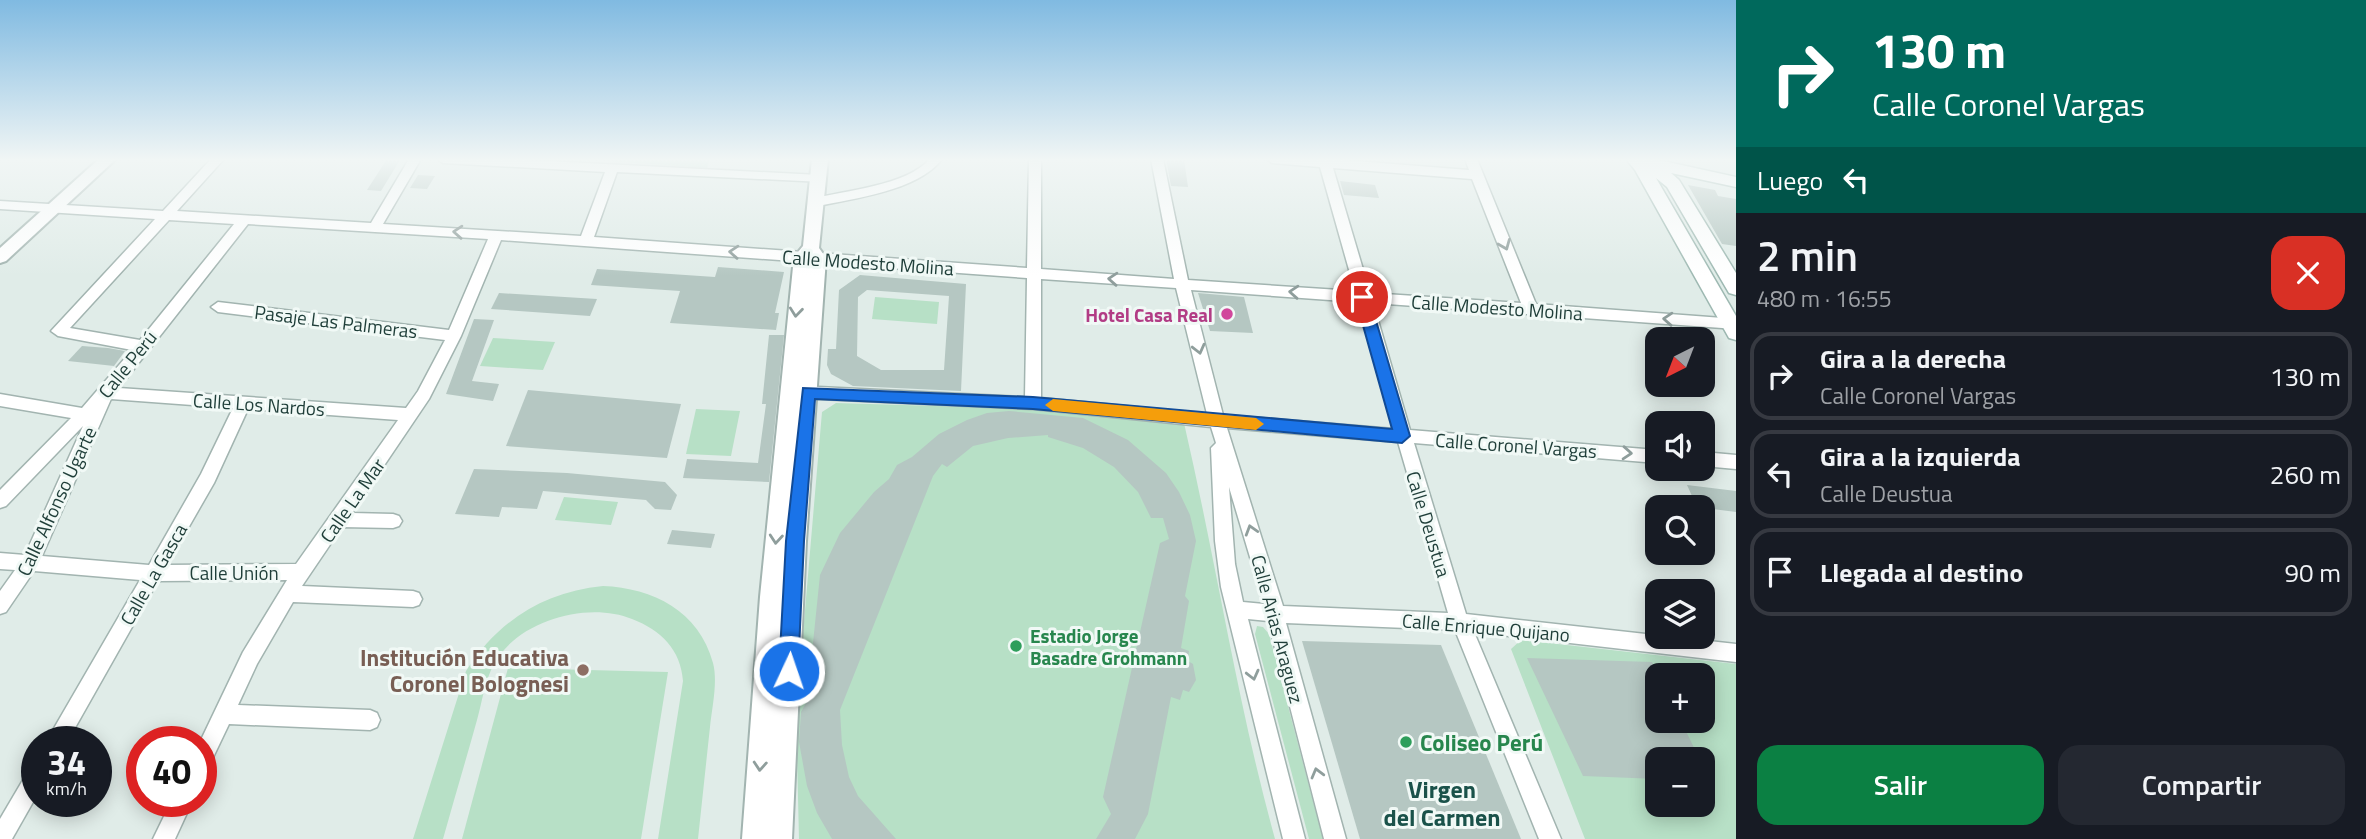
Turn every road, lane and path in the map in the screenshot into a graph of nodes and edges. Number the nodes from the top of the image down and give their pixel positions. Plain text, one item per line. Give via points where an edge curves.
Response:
1 (66, 198) edge
2 (184, 198) edge
3 (392, 198) edge
4 (602, 198) edge
5 (817, 198) edge
6 (834, 198) edge
7 (1035, 198) edge
8 (1165, 198) edge
9 (1335, 198) edge
10 (1486, 198) edge
11 (1659, 198) edge
12 (1682, 198) edge
13 (817, 202) junction
14 (0, 205) edge
15 (55, 209) junction
16 (170, 214) junction
17 (245, 219) junction
18 (375, 227) junction
19 (496, 235) junction
20 (586, 241) junction
21 (1687, 246) junction
22 (1711, 247) junction
23 (810, 255) junction
24 (0, 257) edge
25 (1034, 274) junction
26 (1182, 283) junction
27 (1736, 288) edge
28 (1362, 297) junction
29 (218, 307) dead end
30 (1531, 310) junction
31 (1734, 327) edge
32 (454, 336) junction
33 (142, 346) junction
34 (798, 392) junction
35 (106, 393) junction
36 (0, 400) edge
37 (243, 403) junction
38 (1033, 403) junction
39 (83, 414) junction
40 (411, 415) junction
41 (1217, 421) junction
42 (795, 432) junction
43 (1402, 436) junction
44 (1645, 455) edge
45 (1715, 460) edge
46 (1736, 461) edge
47 (0, 501) edge
48 (337, 520) junction
49 (393, 521) dead end
50 (0, 561) edge
51 (30, 564) junction
52 (301, 572) junction
53 (153, 573) junction
54 (288, 594) junction
55 (413, 599) dead end
56 (0, 606) edge
57 (1234, 610) junction
58 (1276, 614) junction
59 (1463, 622) junction
60 (1736, 653) edge
61 (224, 714) junction
62 (370, 720) dead end
63 (65, 726) edge
64 (217, 728) edge
65 (21, 803) edge
66 (175, 817) edge
67 (0, 839) edge
68 (164, 839) edge
69 (755, 839) edge
70 (779, 839) edge
71 (1294, 839) edge
72 (1335, 839) edge
73 (1549, 839) edge

1 - 15 street
2 - 16 street
3 - 18 street
4 - 20 street
5 - 13 street
6 - 13 street
7 - 25 street
8 - 26 street, Calle Arias Araguez
9 - 28 street, Calle Deustua
10 -> 30 street
11 - 21 main road
12 - 22 main road
13 - 23 street
14 - 15 street, Calle Modesto Molina
15 - 16 street, Calle Modesto Molina
15 - 24 street
16 - 17 street, Calle Modesto Molina
16 - 33 street via 58,331
17 - 18 street, Calle Modesto Molina
17 - 33 street, Calle Perú
19 -> 18 street, Calle Modesto Molina
19 - 20 street, Calle Modesto Molina
19 - 32 street, Calle La Mar
23 -> 20 street, Calle Modesto Molina
21 - 22 main road
21 - 31 main road
22 - 27 main road
23 - 25 street, Calle Modesto Molina
23 - 34 street
26 -> 25 street, Calle Modesto Molina
25 - 38 street
28 -> 26 street, Calle Modesto Molina
26 -> 41 street, Calle Arias Araguez
28 - 30 street, Calle Modesto Molina
28 - 43 street, Calle Deustua
29 - 32 street, Pasaje Las Palmeras
31 -> 30 street, Calle Modesto Molina
32 - 40 street, Calle La Mar
33 - 35 street, Calle Perú
34 - 38 street, Calle Coronel Vargas
34 - 42 street
35 - 37 street, Calle Los Nardos
35 - 39 street, Calle Perú
35 - 51 street, Calle Alfonso Ugarte
36 - 39 street
37 - 40 street, Calle Los Nardos
37 - 53 street, Calle La Gasca via 208,478
38 - 41 street, Calle Coronel Vargas
39 - 47 street, Calle Perú
40 - 48 street, Calle La Mar
41 - 43 street, Calle Coronel Vargas
41 - 57 street, Calle Arias Araguez via 1223,528
58 -> 41 street, Calle Arias Araguez
42 -> 69 street
42 - 70 street via 795,541
43 -> 44 street, Calle Coronel Vargas
43 - 59 street, Calle Deustua via 1451,599
45 - 46 street
48 - 49 street
48 - 52 street, Calle La Mar
50 - 51 street, Calle Unión
51 - 53 street, Calle Unión
51 - 56 street, Calle Alfonso Ugarte
52 - 53 street, Calle Unión
52 - 54 street, Calle La Mar
53 - 63 street, Calle La Gasca
54 - 55 street
54 - 61 street, Calle La Mar
57 - 58 street, Calle Enrique Quijano
57 -> 71 street, Calle Arias Araguez
58 - 59 street, Calle Enrique Quijano
72 -> 58 street, Calle Arias Araguez
59 - 60 street, Calle Enrique Quijano
59 - 73 street, Calle Deustua
61 - 62 street
61 - 64 street, Calle La Mar
65 - 67 street
66 - 68 street

